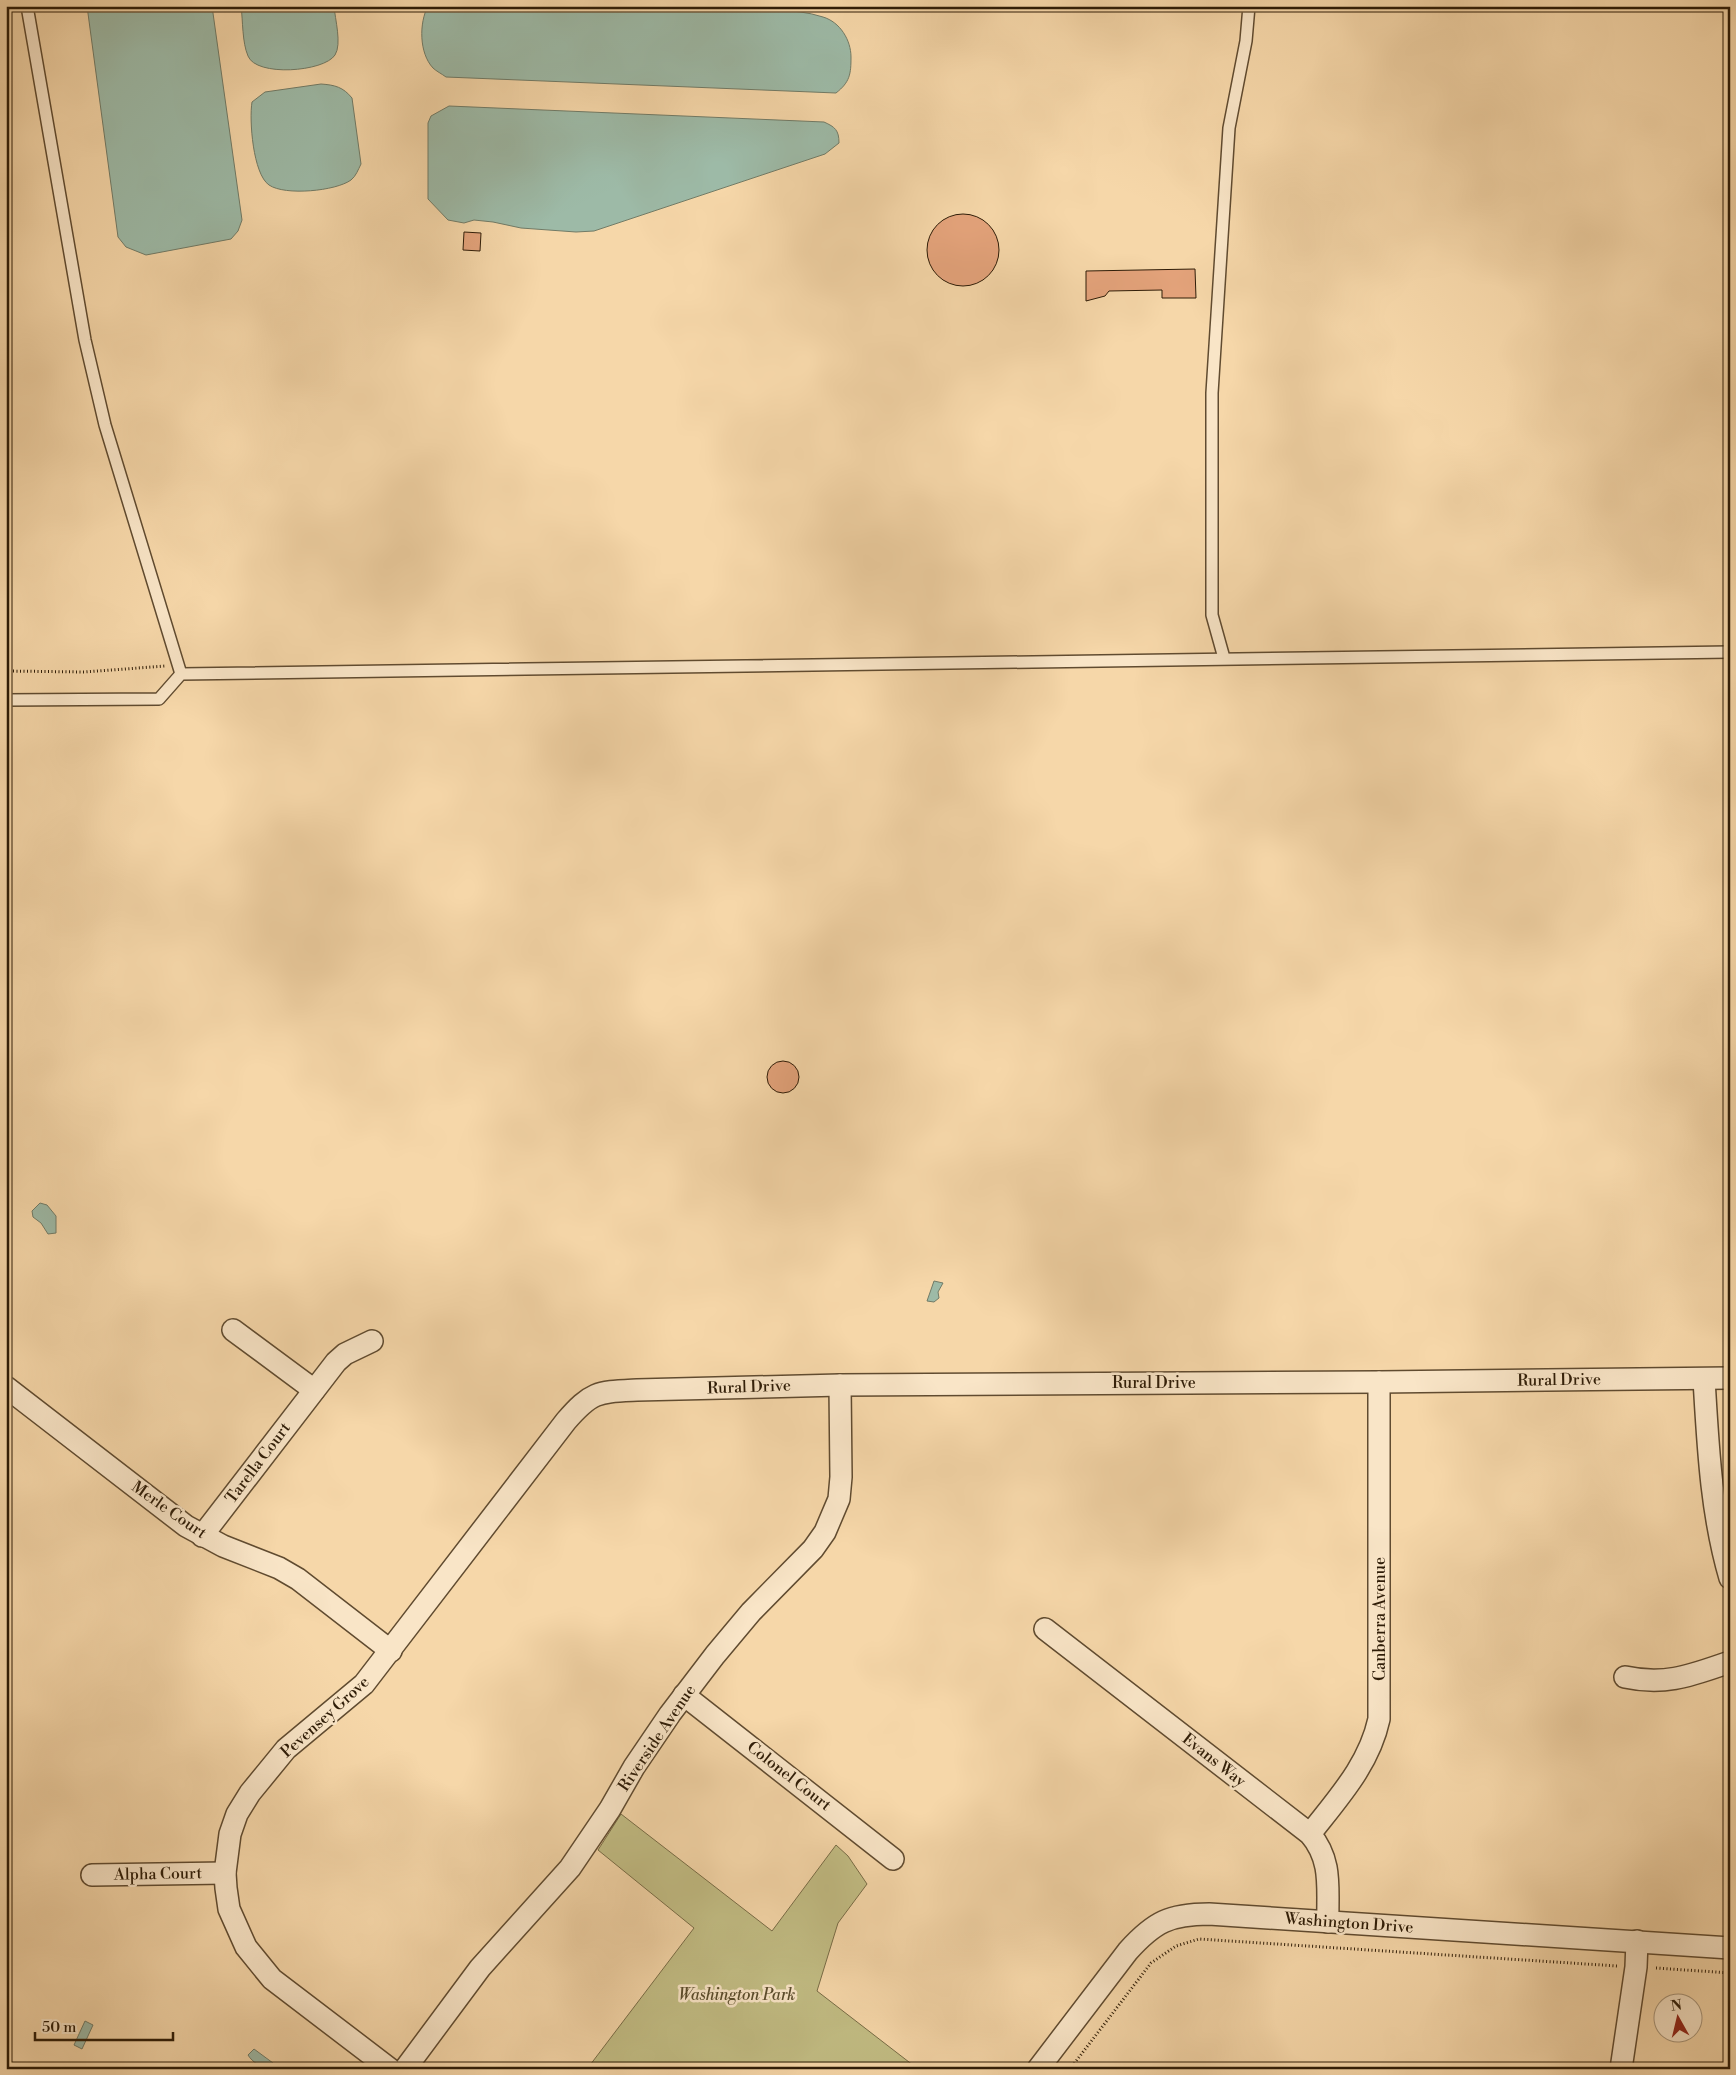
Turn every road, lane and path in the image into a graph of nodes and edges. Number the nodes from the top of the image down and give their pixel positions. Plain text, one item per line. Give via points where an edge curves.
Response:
1 (27, 6) edge
2 (1249, 6) edge
3 (1730, 652) edge
4 (1224, 658) junction
5 (180, 669) junction
6 (6, 671) edge
7 (6, 700) edge
8 (233, 1330) dead end
9 (372, 1341) dead end
10 (1730, 1378) edge
11 (1704, 1379) junction
12 (1379, 1382) junction
13 (840, 1384) junction
14 (6, 1387) edge
15 (314, 1390) junction
16 (603, 1392) joint
17 (202, 1536) junction
18 (1730, 1578) edge
19 (1044, 1630) dead end
20 (391, 1651) junction
21 (1730, 1662) edge
22 (1625, 1677) dead end
23 (684, 1695) junction
24 (1310, 1834) junction
25 (893, 1859) dead end
26 (225, 1873) junction
27 (92, 1875) dead end
28 (1328, 1922) junction
29 (1637, 1941) junction
30 (1730, 1948) edge
31 (1636, 1967) junction
32 (1730, 1973) edge
33 (390, 2069) edge
34 (405, 2069) edge
35 (1038, 2069) edge
36 (1070, 2069) edge
37 (1621, 2069) edge

1 - 5 lane via 85,340 105,425
2 - 4 lane via 1246,41 1229,128 1212,393 1212,615
3 - 4 lane
4 - 5 lane
5 - 6 path
5 - 7 lane via 158,699
8 - 15 street
9 - 15 street, Tarella Court via 340,1357
10 - 11 street, Rural Drive
11 - 12 street, Rural Drive
11 - 18 street via 1716,1519
12 - 13 street, Rural Drive
12 - 24 street, Canberra Avenue via 1379,1719 1362,1767
13 - 16 street, Rural Drive
13 - 23 street, Riverside Avenue via 839,1499 826,1532 751,1612
14 - 17 street, Merle Court
15 - 17 street, Tarella Court
16 - 20 street, Pevensey Grove via 580,1405 566,1421
17 - 20 street, Merle Court via 298,1579
19 - 24 street, Evans Way
20 - 26 street, Pevensey Grove via 364,1684 286,1749 250,1793 230,1834
21 - 22 street via 1670,1681 1649,1682
23 - 25 street, Colonel Court
23 - 34 street, Riverside Avenue via 570,1868 480,1968
24 - 28 street, Evans Way via 1326,1859
26 - 27 street, Alpha Court
26 - 33 street, Pevensey Grove via 229,1908 236,1930 257,1963 272,1980
28 - 29 street, Washington Drive
28 - 35 street, Washington Drive via 1189,1914 1160,1922 1144,1933 1128,1951
29 - 30 street, Washington Drive
29 - 31 street
31 - 32 path
31 - 36 path via 1199,1939 1176,1946 1151,1963
31 - 37 street

